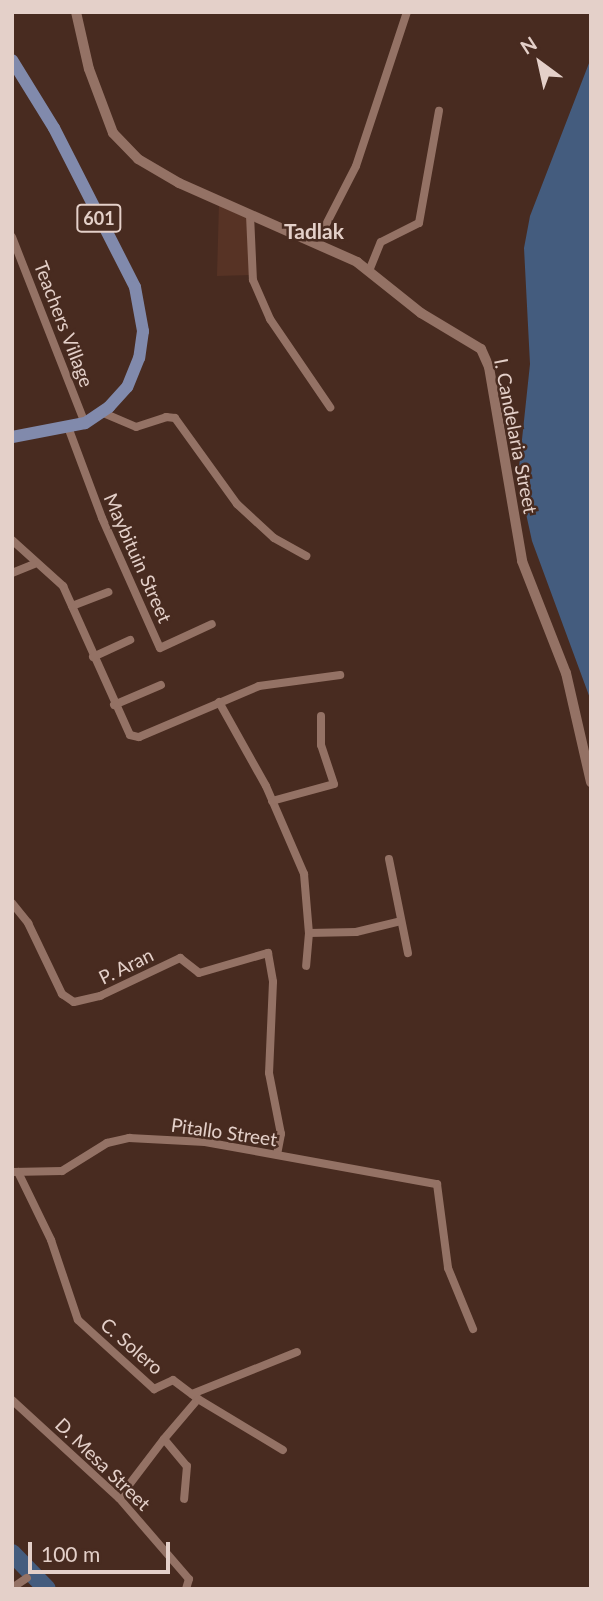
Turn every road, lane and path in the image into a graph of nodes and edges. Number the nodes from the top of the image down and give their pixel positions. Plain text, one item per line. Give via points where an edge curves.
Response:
1 (76, 12) edge
2 (407, 12) edge
3 (12, 60) edge
4 (439, 111) dead end
5 (250, 215) junction
6 (12, 237) edge
7 (317, 242) junction
8 (369, 271) junction
9 (330, 407) dead end
10 (102, 412) junction
11 (85, 423) junction
12 (68, 427) junction
13 (12, 437) edge
14 (12, 540) edge
15 (306, 556) dead end
16 (34, 564) junction
17 (12, 573) edge
18 (108, 592) dead end
19 (72, 606) junction
20 (212, 624) dead end
21 (130, 640) dead end
22 (93, 657) junction
23 (340, 675) dead end
24 (161, 685) dead end
25 (219, 702) junction
26 (114, 705) junction
27 (321, 716) dead end
28 (591, 782) edge
29 (272, 801) junction
30 (389, 859) dead end
31 (12, 903) edge
32 (401, 921) junction
33 (309, 933) junction
34 (408, 954) dead end
35 (306, 967) dead end
36 (277, 1155) junction
37 (15, 1172) edge
38 (473, 1329) dead end
39 (297, 1352) dead end
40 (195, 1396) junction
41 (12, 1399) edge
42 (164, 1439) junction
43 (284, 1450) dead end
44 (119, 1498) junction
45 (184, 1499) dead end
46 (27, 1578) dead end
47 (12, 1588) edge
48 (186, 1589) edge

1 - 5 street, I. Candelaria Street via 89,69 120,141 138,159 179,183
2 - 7 street via 356,166
3 - 10 main road, 601 via 54,128 135,287 143,331 139,358 127,387
4 - 8 street via 419,223 381,242
5 - 7 street, I. Candelaria Street
5 - 9 street via 253,279 270,319
6 - 11 street, Teachers Village
7 - 8 street, I. Candelaria Street
8 - 28 street, I. Candelaria Street via 421,313 481,349 489,367 522,561 566,673
10 - 11 main road, 601
10 - 15 street via 136,427 175,418 237,504 274,538
11 - 12 main road, 601
12 - 13 main road, 601
12 - 20 street, Maybituin Street via 106,528 160,648
14 - 16 street
16 - 17 street
16 - 19 street via 54,576
18 - 19 street
19 - 22 street
21 - 22 street
22 - 26 street
23 - 25 street via 259,686
24 - 26 street
25 - 26 street via 139,737 124,729
25 - 29 street
27 - 29 street via 321,746 334,784
29 - 33 street via 304,874
30 - 32 street
31 - 36 street, P. Aran via 28,923 62,993 74,1002 100,996 180,958 199,973 268,953 273,982 268,1073 281,1134
32 - 33 street via 356,932
32 - 34 street
33 - 35 street
36 - 37 street, Pitallo Street via 205,1142 129,1138 107,1143 62,1171
36 - 38 street, Pitallo Street via 437,1184 449,1268
37 - 40 street, C. Solero via 51,1240 78,1320 154,1389 173,1380
39 - 40 street
40 - 42 street
40 - 43 street
41 - 44 street, D. Mesa Street
42 - 44 street
42 - 45 street via 187,1466
44 - 48 street, D. Mesa Street via 189,1579
46 - 47 street

